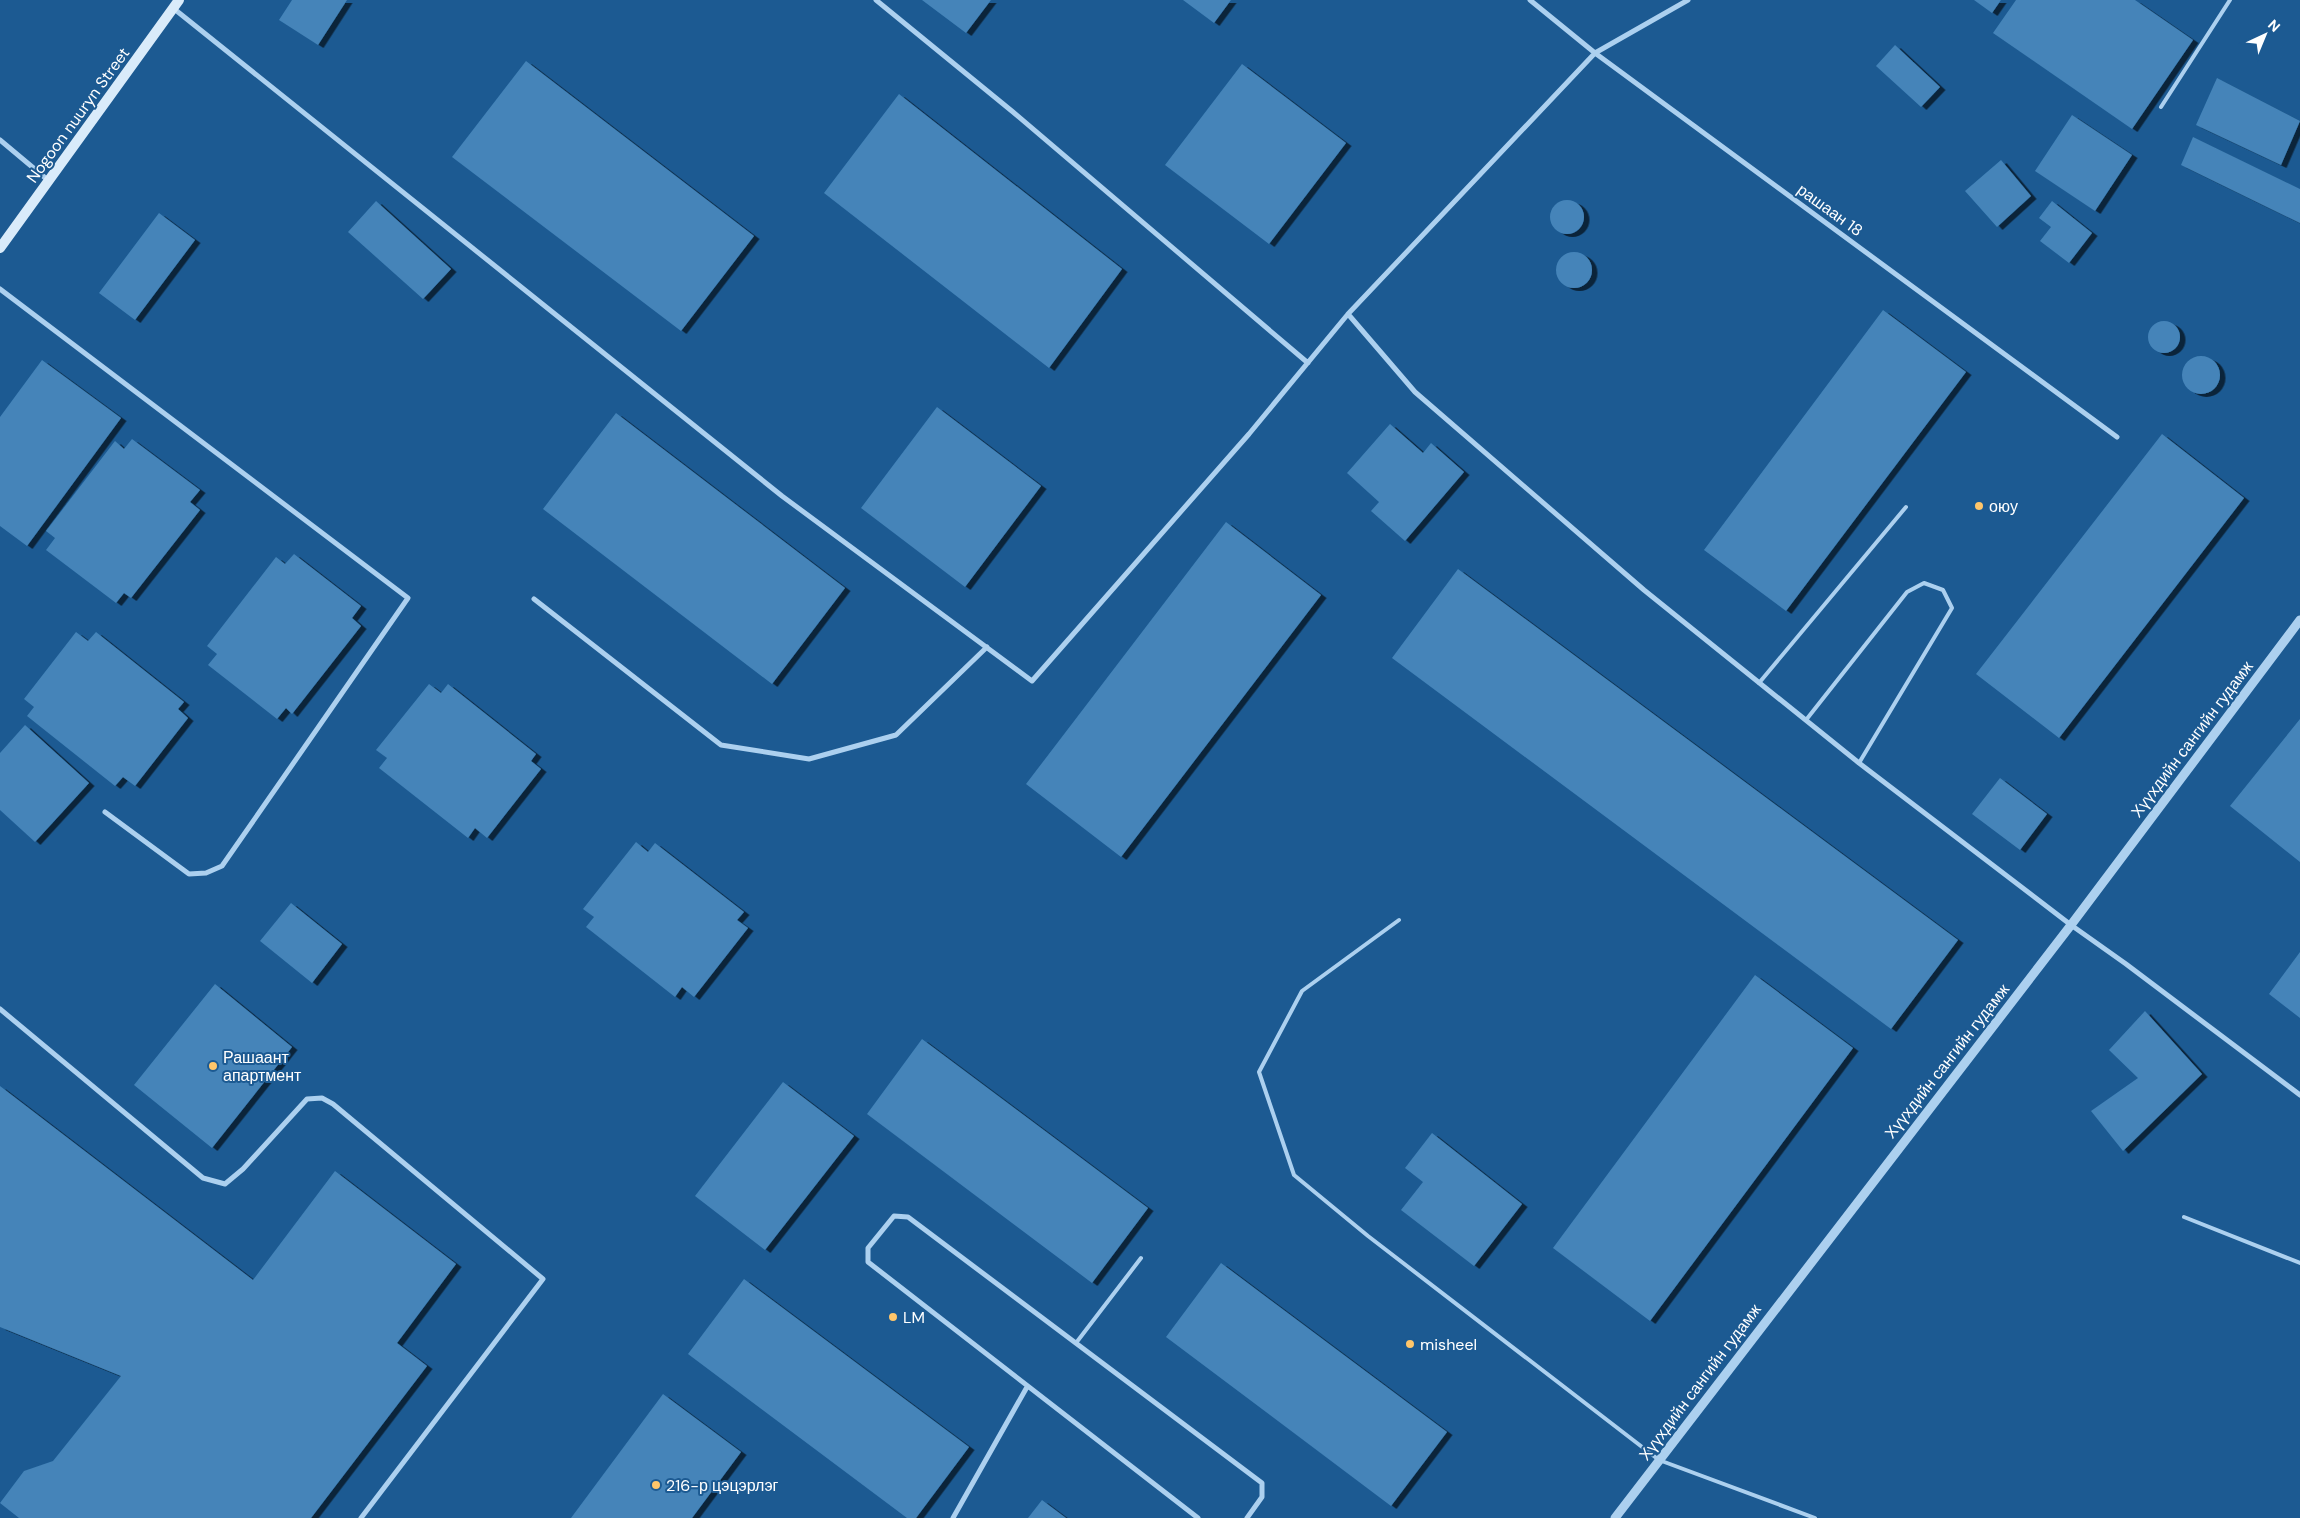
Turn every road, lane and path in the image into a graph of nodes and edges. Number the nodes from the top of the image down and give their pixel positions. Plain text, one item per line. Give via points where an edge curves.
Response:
1 (876, 0) edge
2 (1530, 0) edge
3 (1688, 0) edge
4 (2230, 0) edge
5 (176, 4) edge
6 (1596, 53) junction
7 (2161, 107) dead end
8 (0, 140) edge
9 (49, 181) junction
10 (0, 248) edge
11 (0, 289) edge
12 (1348, 314) junction
13 (1308, 362) junction
14 (2117, 437) dead end
15 (1906, 508) dead end
16 (534, 599) dead end
17 (2300, 620) edge
18 (987, 647) junction
19 (1760, 683) junction
20 (1806, 720) junction
21 (1859, 763) junction
22 (105, 812) dead end
23 (1399, 920) dead end
24 (2071, 925) junction
25 (0, 1009) edge
26 (2300, 1095) edge
27 (2184, 1217) dead end
28 (1142, 1258) dead end
29 (2300, 1263) edge
30 (1076, 1343) junction
31 (1027, 1387) junction
32 (1659, 1460) junction
33 (361, 1518) edge
34 (953, 1518) edge
35 (1198, 1518) edge
36 (1248, 1518) edge
37 (1615, 1518) edge
38 (1815, 1518) edge

1 - 13 street
2 - 6 street, рашаан 18
3 - 6 street
4 - 7 lane
5 - 9 main road, Nogoon nuuryn Street
5 - 18 street via 782,496
6 - 12 street
6 - 14 street, рашаан 18
8 - 9 street
9 - 10 main road, Nogoon nuuryn Street
11 - 22 street via 408,598 222,866 206,873 189,874
12 - 13 street
12 - 19 street via 1415,392 1644,590
13 - 18 street via 1032,681
15 - 19 lane
16 - 18 street via 721,745 809,759 896,735
17 - 24 street, Хүүхдийн сангийн гудамж
19 - 20 street
20 - 21 street
20 - 21 lane via 1907,592 1924,583 1943,590 1952,608
21 - 24 street
23 - 32 lane via 1302,991 1259,1072 1294,1176
24 - 26 street
24 - 32 street, Хүүхдийн сангийн гудамж
25 - 33 street via 203,1178 225,1184 243,1169 307,1099 322,1098 543,1279
27 - 29 lane
28 - 30 lane
30 - 31 street via 908,1217 894,1216 868,1248 868,1262
30 - 36 street via 1262,1483 1262,1497
31 - 34 street
31 - 35 street
32 - 37 street, Хүүхдийн сангийн гудамж
32 - 38 lane

